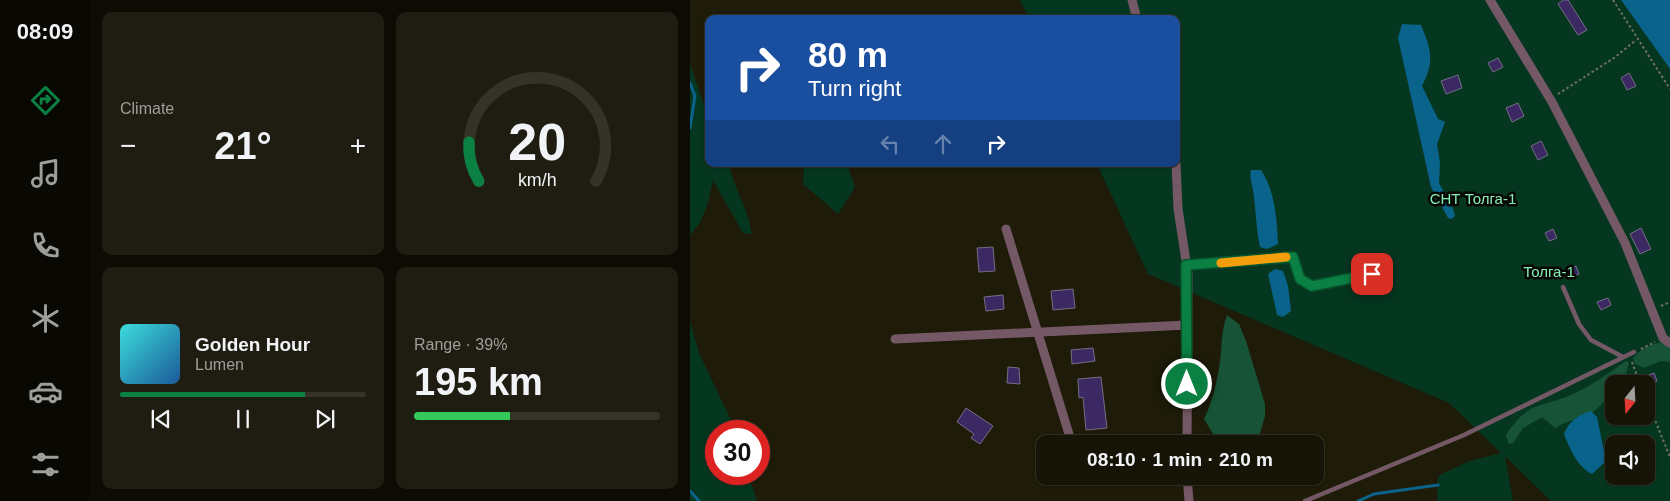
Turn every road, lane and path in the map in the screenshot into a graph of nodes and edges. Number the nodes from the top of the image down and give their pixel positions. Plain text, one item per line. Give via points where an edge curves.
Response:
1 (1132, 0) edge
2 (1490, 0) edge
3 (1613, 0) edge
4 (1137, 15) edge
5 (1636, 40) junction
6 (1670, 90) edge
7 (1550, 99) junction
8 (1176, 167) edge
9 (1006, 229) dead end
10 (1187, 270) junction
11 (1372, 274) dead end
12 (1562, 287) dead end
13 (1188, 325) junction
14 (1037, 332) junction
15 (895, 339) dead end
16 (1666, 341) edge
17 (1631, 354) junction
18 (1623, 357) junction
19 (1637, 375) edge
20 (1655, 420) edge
21 (1069, 435) edge
22 (1187, 435) edge
23 (1670, 457) edge
24 (1188, 485) edge
25 (1189, 501) edge
26 (1305, 501) edge

1 - 4 street
2 - 7 street
3 - 5 path
5 - 6 path
5 - 7 path
7 - 16 street via 1625,243
8 - 10 street via 1178,209
9 - 14 street
10 - 11 lane via 1293,257 1300,279 1312,286
10 - 13 street
12 - 18 lane via 1578,324 1591,340
13 - 14 street
13 - 22 street
14 - 15 street
14 - 21 street
16 - 17 path
17 - 18 lane
17 - 19 path
18 - 26 lane via 1464,436
20 - 23 path
24 - 25 street

